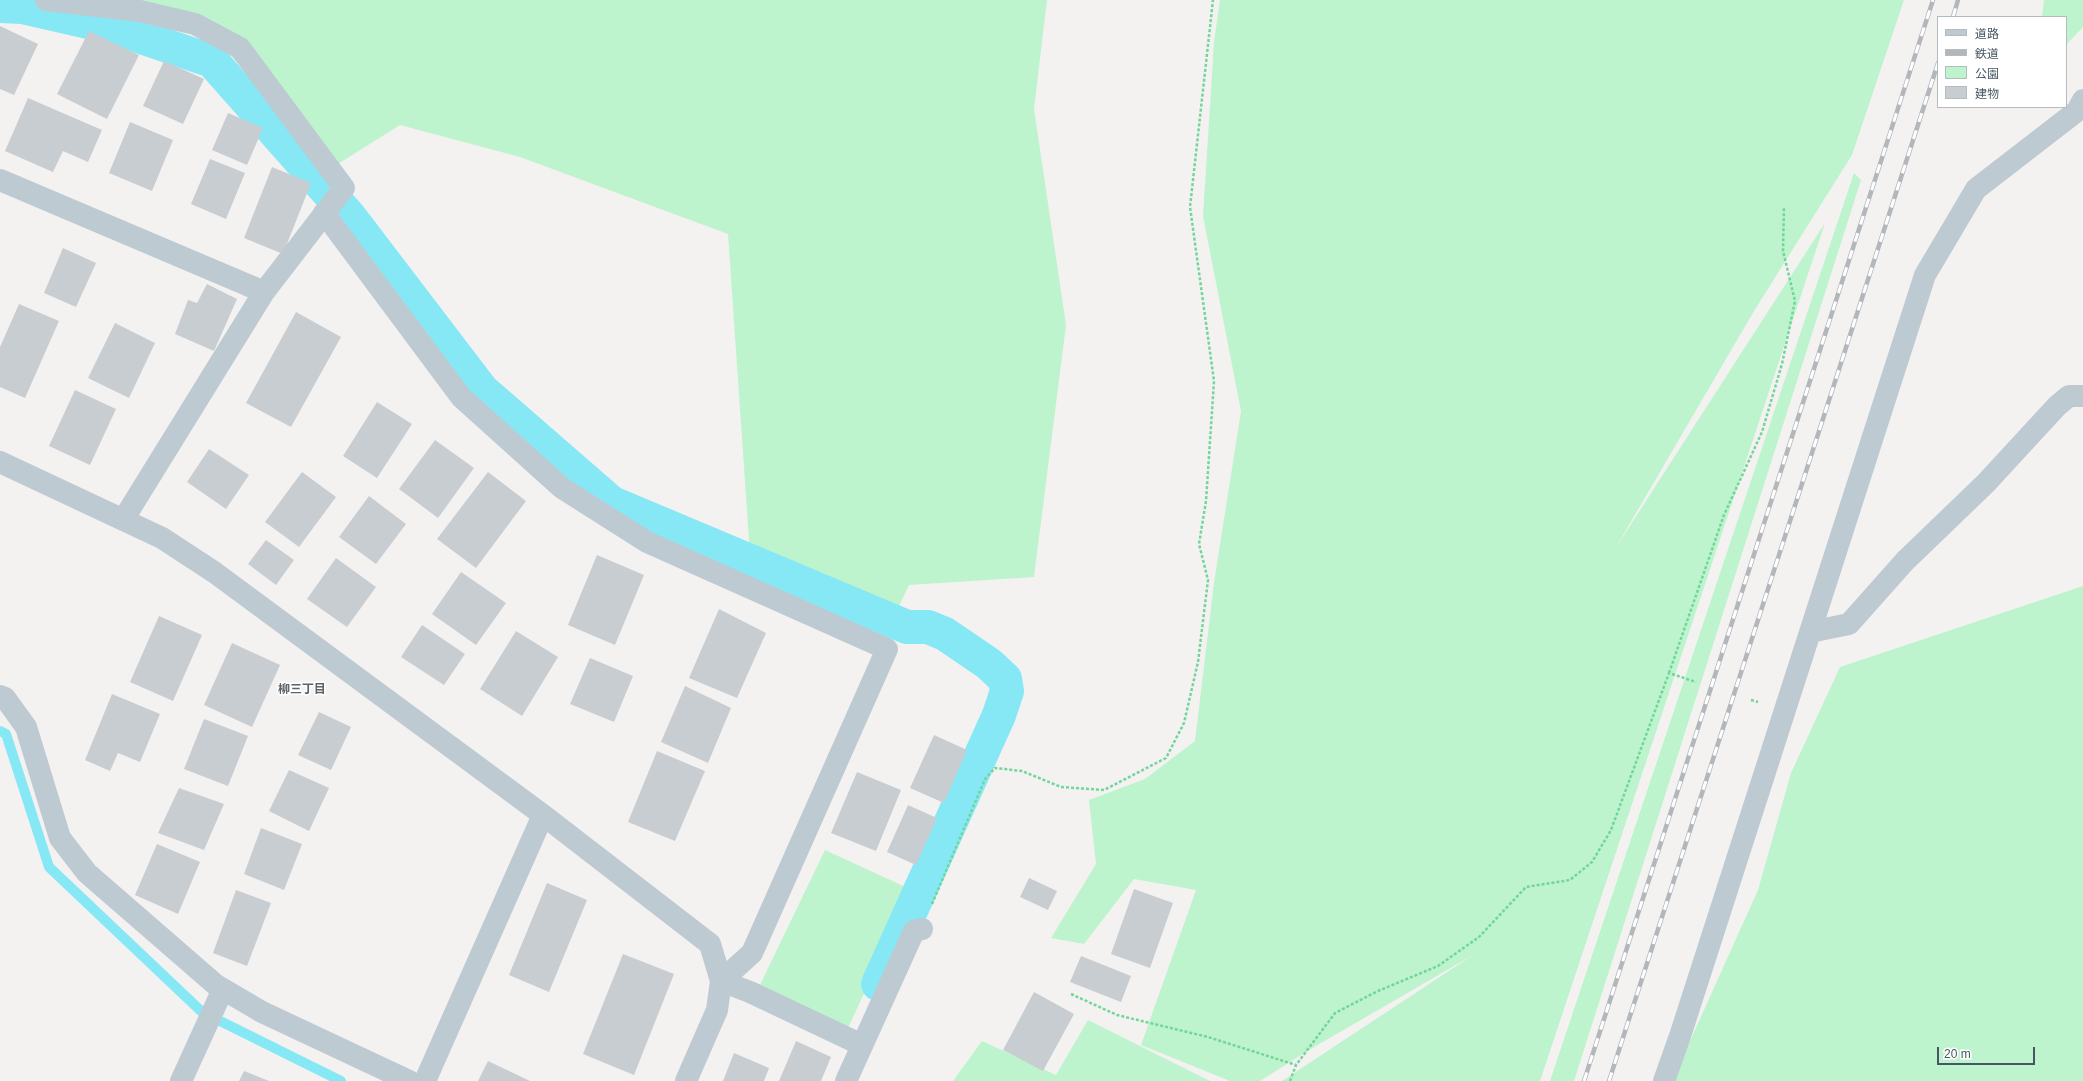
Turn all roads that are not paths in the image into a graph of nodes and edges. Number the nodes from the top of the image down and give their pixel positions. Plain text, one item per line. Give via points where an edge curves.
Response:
1 (46, 0) edge
2 (2083, 100) edge
3 (0, 180) edge
4 (324, 213) junction
5 (264, 292) junction
6 (2083, 396) edge
7 (0, 462) edge
8 (123, 520) junction
9 (1810, 632) junction
10 (0, 696) edge
11 (543, 815) junction
12 (922, 929) road end
13 (721, 981) junction
14 (223, 989) junction
15 (862, 1045) junction
16 (181, 1081) edge
17 (409, 1081) edge
18 (425, 1081) edge
19 (686, 1081) edge
20 (846, 1081) edge
21 (1664, 1081) edge

1 - 4 street via 140,11 195,24 240,48 344,188
2 - 9 street via 2077,111 1976,189 1925,275
3 - 5 street
4 - 5 street
4 - 13 street via 461,397 562,488 647,542 887,648 752,953
5 - 8 street
6 - 9 street via 2069,396 2057,406 1986,483 1905,561 1849,624
7 - 8 street
8 - 11 street via 162,538 214,572
9 - 21 street
10 - 14 street via 5,698 26,727 60,838 87,872
11 - 13 street via 710,944
11 - 18 street
12 - 15 street via 914,931
13 - 15 street
13 - 19 street via 717,1010
14 - 16 street
14 - 17 street via 262,1012
15 - 20 street

